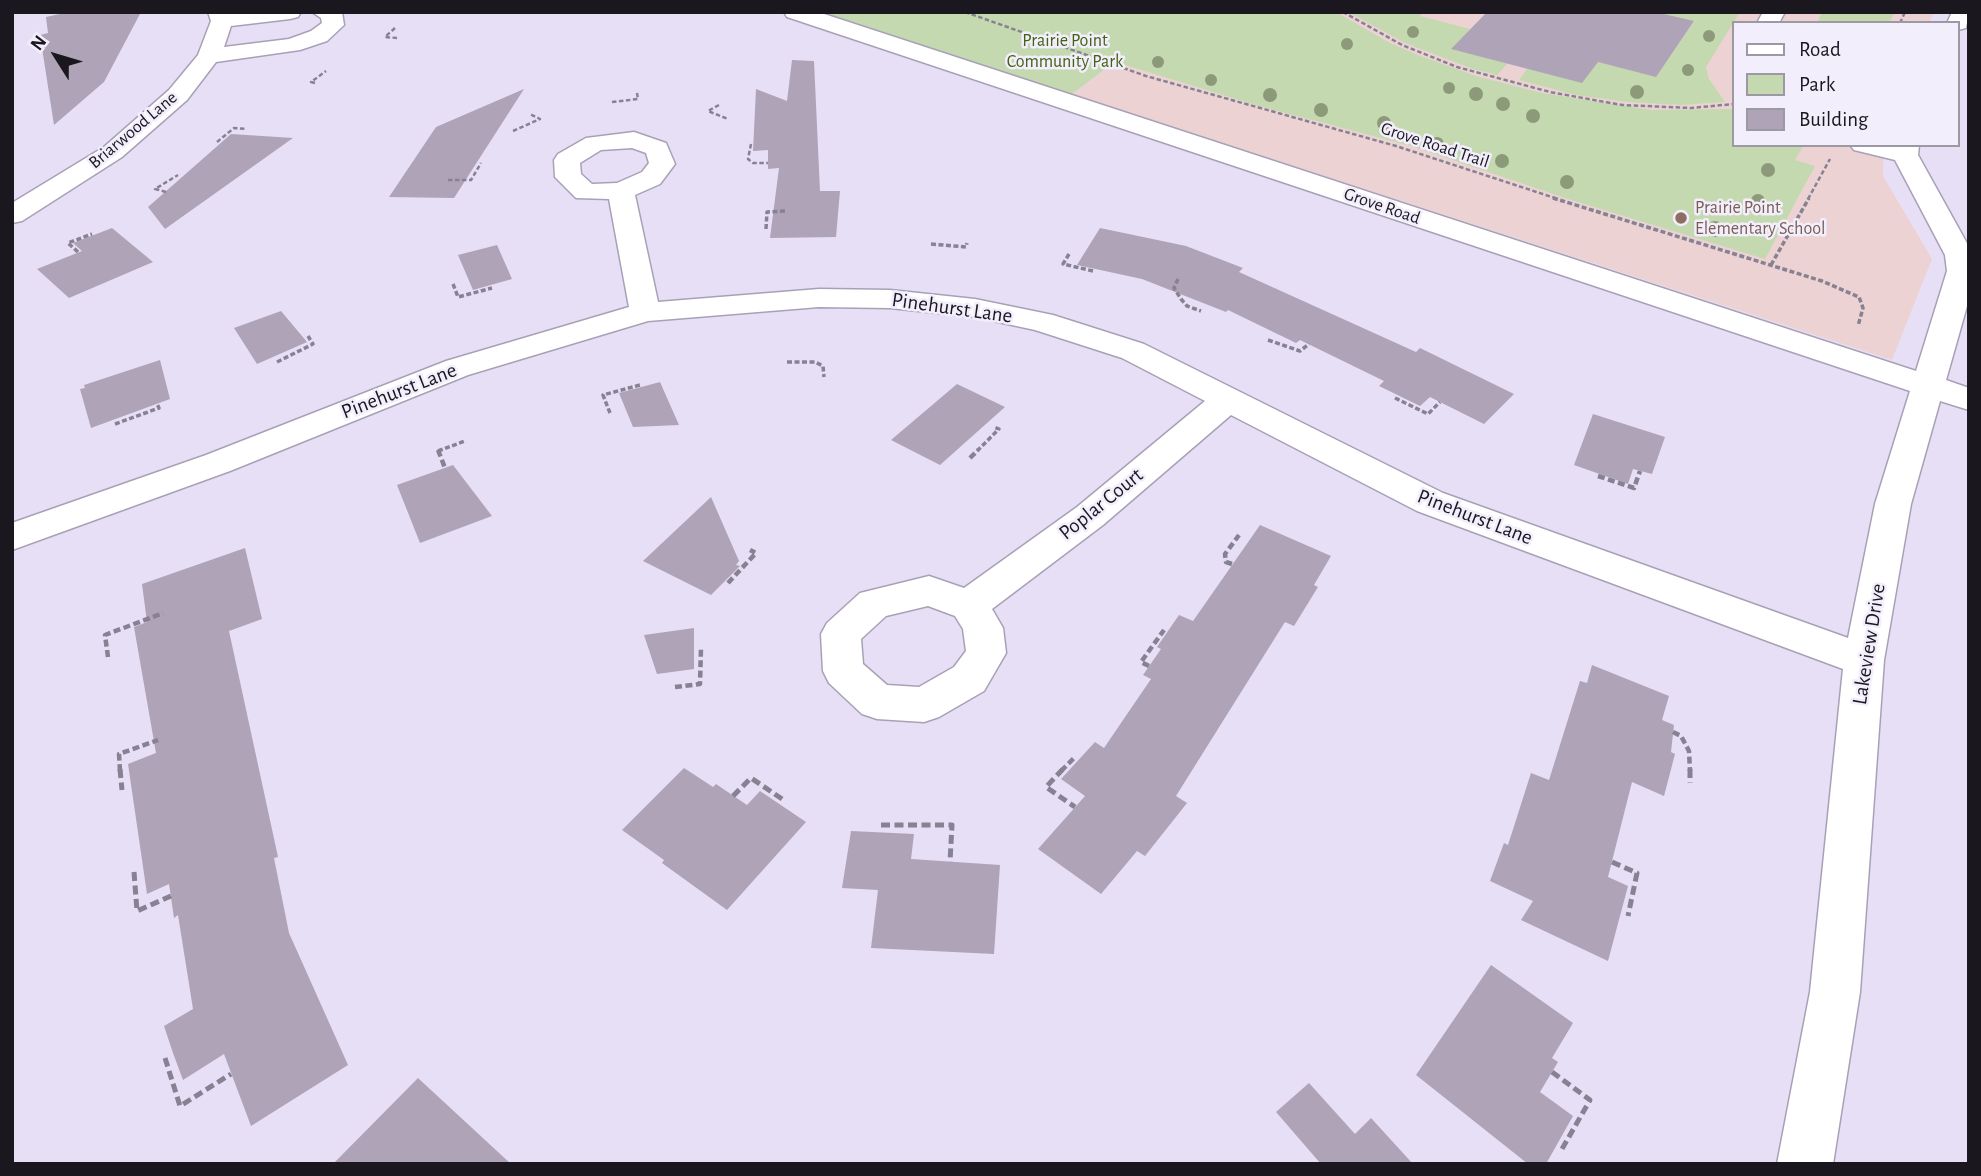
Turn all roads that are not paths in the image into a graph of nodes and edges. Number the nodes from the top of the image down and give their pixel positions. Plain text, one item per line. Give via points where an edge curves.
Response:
1 (290, 12) edge
2 (323, 12) edge
3 (795, 12) edge
4 (221, 17) edge
5 (209, 56) junction
6 (1880, 147) edge
7 (1905, 150) edge
8 (621, 191) dead end
9 (12, 215) edge
10 (1959, 237) edge
11 (645, 312) junction
12 (1927, 385) junction
13 (1229, 398) junction
14 (1969, 399) edge
15 (12, 537) edge
16 (969, 605) dead end
17 (1864, 660) junction
18 (1805, 1164) edge

1 - 4 street, Briarwood Lane
2 - 5 street via 331,14 333,25 319,36 292,45
3 - 12 street, Grove Road
4 - 5 street, Briarwood Lane
5 - 9 street, Briarwood Lane via 178,95 113,152
6 - 7 street
7 - 10 street, Lakeview Drive
8 - 11 street
10 - 12 street, Lakeview Drive via 1962,271
11 - 13 street, Pinehurst Lane via 819,298 890,299 975,308 1042,322 1133,351
11 - 15 street, Pinehurst Lane via 457,368 218,463
12 - 14 street, Grove Road
12 - 17 street, Lakeview Drive via 1893,504
13 - 16 street, Poplar Court via 1090,516
13 - 17 street, Pinehurst Lane via 1430,502
17 - 18 street, Lakeview Drive via 1835,992

